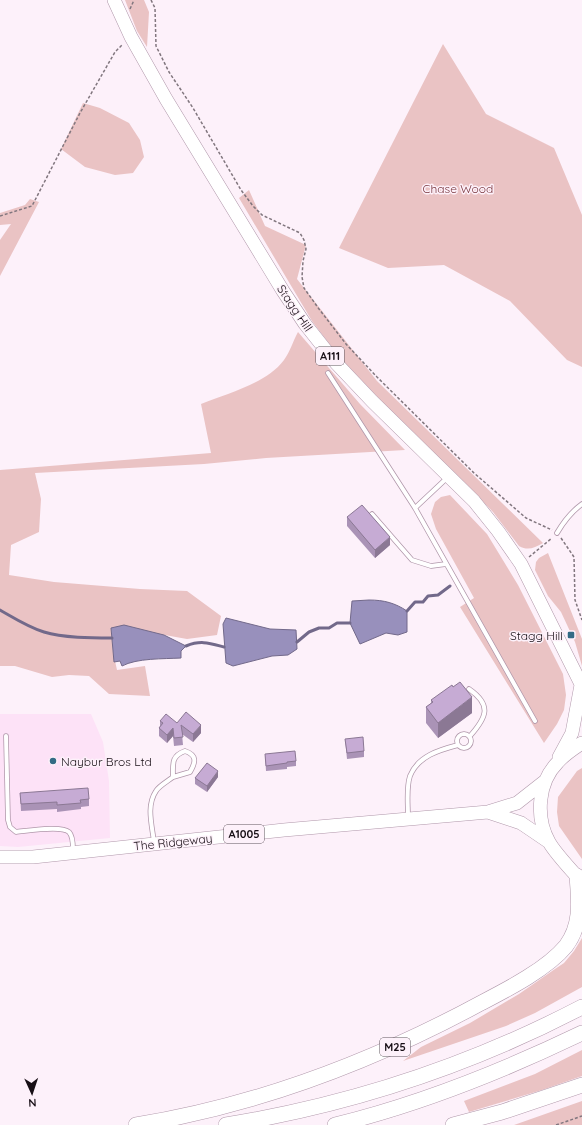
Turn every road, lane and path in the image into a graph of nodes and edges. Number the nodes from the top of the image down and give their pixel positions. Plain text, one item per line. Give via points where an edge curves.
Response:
1 (114, 0) edge
2 (151, 0) edge
3 (131, 37) junction
4 (0, 216) edge
5 (328, 373) dead end
6 (449, 477) junction
7 (582, 504) edge
8 (415, 508) junction
9 (372, 514) edge
10 (557, 533) junction
11 (446, 564) junction
12 (521, 564) junction
13 (582, 620) edge
14 (582, 686) edge
15 (469, 689) dead end
16 (535, 721) dead end
17 (6, 736) dead end
18 (470, 736) junction
19 (582, 744) edge
20 (458, 745) junction
21 (557, 763) junction
22 (173, 777) junction
23 (545, 781) junction
24 (488, 812) junction
25 (408, 819) junction
26 (549, 842) junction
27 (154, 844) junction
28 (74, 853) junction
29 (0, 857) edge
30 (580, 879) edge
31 (582, 1007) edge
32 (582, 1033) edge
33 (582, 1085) edge
34 (582, 1116) edge
35 (136, 1125) edge
36 (226, 1125) edge
37 (335, 1125) edge
38 (453, 1125) edge
39 (556, 1125) edge

1 - 3 main road, Stagg Hill / A111
2 - 10 path via 155,8 156,46 169,72 241,190 262,215 300,233 304,240 304,288 319,309 346,344 377,377 474,473 526,518
3 - 4 path via 115,52 102,74 32,206
3 - 6 main road, Stagg Hill / A111 via 228,202 305,324 356,385
5 - 8 lane
6 - 8 lane
6 - 12 main road, Stagg Hill / A111 via 474,501
7 - 10 lane via 570,514
8 - 11 lane
9 - 11 lane via 412,560 432,566
10 - 12 path
10 - 13 path via 574,557 575,600
11 - 16 lane
12 - 14 main road, Stagg Hill / A111
14 - 21 main road, Stagg Hill / A111 via 572,733
15 - 18 lane via 483,701 484,708 483,720
17 - 28 lane via 10,827 16,832 62,828 71,836
18 - 20 lane via 464,733 459,735
18 - 20 lane via 469,747
19 - 21 main road via 568,752
20 - 25 lane via 429,755 410,776
21 - 23 main road
22 - 22 lane via 174,759 179,753 191,753 194,761 190,772
22 - 27 lane via 156,790 150,802
23 - 24 main road, The Ridgeway / A1005 via 517,803
23 - 26 main road via 540,811 542,826
24 - 25 main road, The Ridgeway / A1005
24 - 26 main road, The Ridgeway / A1005 via 521,823
25 - 27 main road, The Ridgeway / A1005
26 - 30 main road
27 - 28 main road, The Ridgeway / A1005
28 - 29 main road, The Ridgeway / A1005
30 - 35 highway, M25 via 578,918 566,945 548,962 504,991 394,1048 308,1081 185,1116
31 - 36 highway via 497,1047 419,1076 319,1106
32 - 37 highway via 458,1087
33 - 38 highway via 502,1112
34 - 39 path

